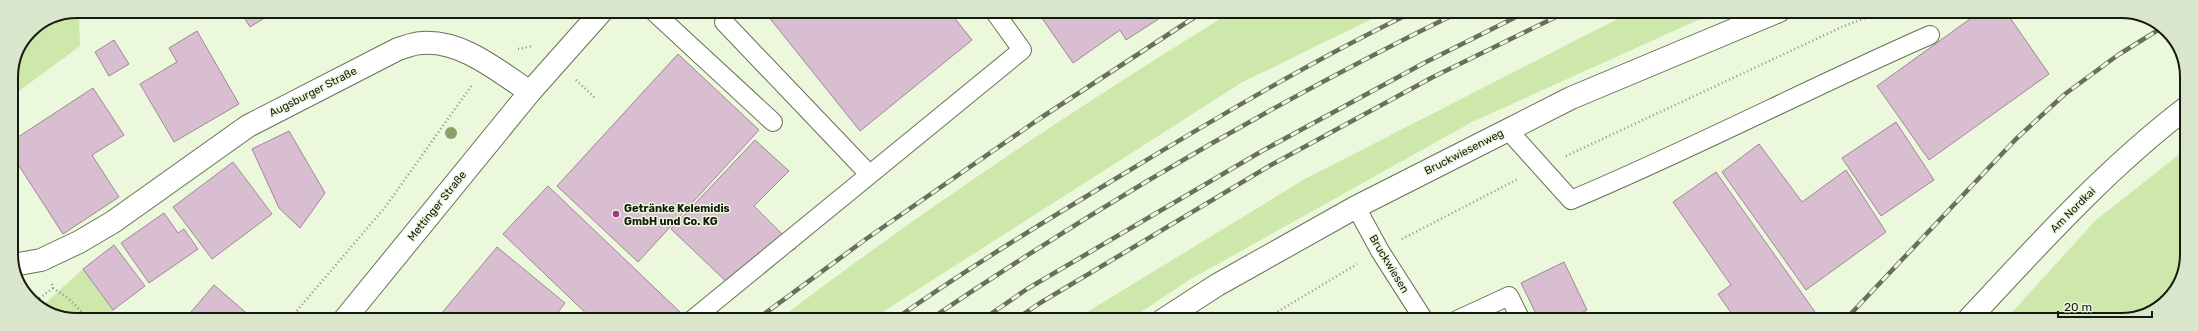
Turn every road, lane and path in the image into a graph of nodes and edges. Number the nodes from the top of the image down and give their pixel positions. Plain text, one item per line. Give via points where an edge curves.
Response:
1 (596, 18) edge
2 (661, 18) edge
3 (999, 18) edge
4 (1762, 18) edge
5 (724, 22) dead end
6 (1930, 36) dead end
7 (536, 43) dead end
8 (488, 65) junction
9 (530, 92) junction
10 (2180, 113) edge
11 (773, 122) dead end
12 (1508, 130) junction
13 (869, 174) junction
14 (1356, 207) junction
15 (19, 264) edge
16 (39, 299) edge
17 (82, 313) edge
18 (295, 313) edge
19 (350, 313) edge
20 (700, 313) edge
21 (1174, 313) edge
22 (1420, 313) edge
23 (1472, 313) edge
24 (1517, 313) edge
25 (1975, 313) edge

1 - 9 street
2 - 11 lane
3 - 13 lane via 1022,50
4 - 12 street, Bruckwiesenweg via 1571,98
5 - 13 lane
6 - 12 lane via 1858,67 1642,171 1571,200
7 - 8 path via 528,48 516,50 506,46
8 - 9 street, Augsburger Straße
8 - 15 street, Augsburger Straße via 450,45 421,42 398,49 248,126 113,222 79,242 41,260
8 - 18 path via 386,206
9 - 19 street, Mettinger Straße
10 - 25 street, Am Nordkai via 2113,170
12 - 14 street, Bruckwiesenweg
13 - 20 lane
14 - 21 street, Bruckwiesenweg via 1217,285
14 - 22 lane, Bruckwiesen via 1380,251
16 - 17 path via 53,288 70,299
23 - 24 lane via 1508,296

